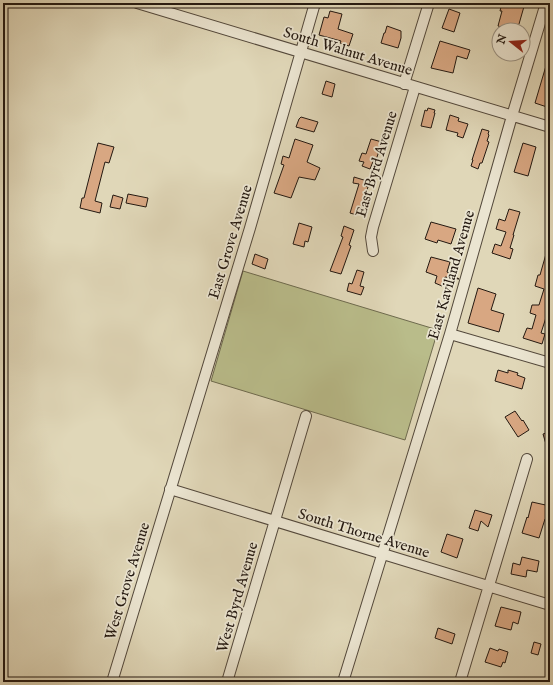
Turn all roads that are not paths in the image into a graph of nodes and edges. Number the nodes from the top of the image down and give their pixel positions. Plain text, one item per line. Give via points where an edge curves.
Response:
1 (137, 3) edge
2 (315, 3) edge
3 (429, 3) edge
4 (546, 3) edge
5 (300, 52) junction
6 (404, 84) junction
7 (415, 87) junction
8 (512, 116) junction
9 (550, 127) edge
10 (372, 251) dead end
11 (450, 334) junction
12 (550, 363) edge
13 (306, 416) dead end
14 (526, 458) dead end
15 (170, 489) junction
16 (275, 521) junction
17 (381, 554) junction
18 (489, 587) junction
19 (550, 605) edge
20 (112, 682) edge
21 (228, 682) edge
22 (343, 682) edge
23 (460, 682) edge

1 - 5 street, South Walnut Avenue
2 - 5 street, East Grove Avenue
3 - 6 street
4 - 8 street, East Kaviland Avenue
5 - 6 street, South Walnut Avenue
5 - 15 street, East Grove Avenue via 250,228
6 - 7 street, South Walnut Avenue
7 - 8 street, South Walnut Avenue
7 - 10 street, East Byrd Avenue via 373,227
8 - 9 street, South Walnut Avenue
8 - 11 street, East Kaviland Avenue
11 - 12 street
11 - 17 street, East Kaviland Avenue
13 - 16 street
14 - 18 street
15 - 16 street, South Thorne Avenue
15 - 20 street, West Grove Avenue
16 - 17 street, South Thorne Avenue
16 - 21 street, West Byrd Avenue
17 - 18 street, South Thorne Avenue
17 - 22 street, East Kaviland Avenue
18 - 19 street, South Thorne Avenue
18 - 23 street

